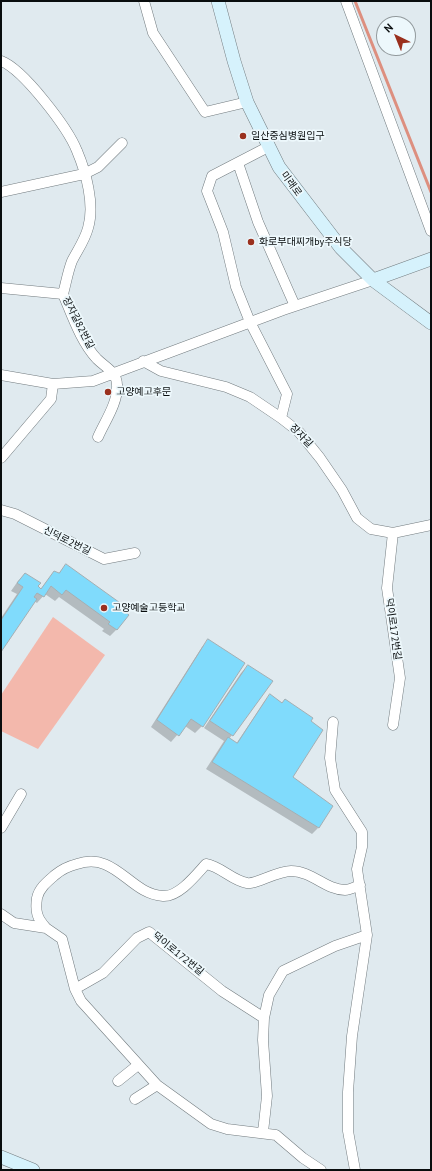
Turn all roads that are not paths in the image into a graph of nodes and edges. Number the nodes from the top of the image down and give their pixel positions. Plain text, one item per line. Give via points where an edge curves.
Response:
1 (144, 1) edge
2 (346, 1) edge
3 (221, 3) edge
4 (1, 61) edge
5 (247, 102) junction
6 (122, 143) dead end
7 (268, 147) junction
8 (238, 163) junction
9 (84, 174) junction
10 (1, 192) edge
11 (431, 231) edge
12 (431, 259) edge
13 (373, 280) junction
14 (1, 288) edge
15 (63, 294) junction
16 (295, 306) junction
17 (250, 322) junction
18 (431, 323) edge
19 (143, 361) junction
20 (113, 372) junction
21 (1, 375) edge
22 (53, 384) junction
23 (281, 418) junction
24 (98, 437) dead end
25 (1, 458) edge
26 (1, 510) edge
27 (431, 525) edge
28 (393, 533) junction
29 (135, 552) dead end
30 (333, 722) dead end
31 (394, 725) dead end
32 (21, 794) dead end
33 (1, 828) edge
34 (360, 885) junction
35 (1, 914) edge
36 (46, 928) junction
37 (367, 935) junction
38 (75, 989) junction
39 (264, 1018) junction
40 (138, 1065) junction
41 (118, 1081) dead end
42 (157, 1085) junction
43 (135, 1099) dead end
44 (263, 1132) junction
45 (1, 1156) edge
46 (33, 1170) edge
47 (321, 1170) edge
48 (355, 1170) edge

1 - 5 street via 153,33 205,112
2 - 11 street
3 - 5 street, 미래로
4 - 9 street, 장자길82번길 via 11,65 37,92 65,130 77,150
5 - 7 street, 미래로
6 - 9 street via 98,167
7 - 8 street
7 - 13 street, 미래로 via 279,168 313,214 341,248
8 - 16 street via 258,222
8 - 17 street via 212,176 207,191 223,232 236,287
9 - 10 street
9 - 15 street, 장자길82번길 via 90,203 88,228 71,264
12 - 13 street
13 - 16 street
13 - 18 street, 미래로
14 - 15 street
15 - 20 street, 장자길82번길 via 85,341 97,359
16 - 17 street
17 - 19 street
17 - 23 street via 287,394
19 - 20 street
19 - 23 street, 장자길 via 161,372 226,387 250,397
20 - 22 street via 93,381
20 - 24 street via 118,384 115,399
21 - 22 street
22 - 25 street via 51,399
23 - 28 street, 장자길 via 299,432 320,458 357,518 371,529
26 - 29 street, 신덕로2번길 via 104,559
27 - 28 street, 장자길
28 - 31 street, 덕이로172번길 via 387,588 400,678
30 - 34 street via 330,758 335,790 362,832 362,847 357,869
32 - 33 street
34 - 36 street via 346,890 333,887 308,874 291,871 276,873 249,884 237,881 216,866 206,864 182,889 165,896 150,894 105,862 87,860 58,873 38,892 38,918
34 - 37 street
35 - 36 street via 14,923
36 - 38 street via 62,940
37 - 39 street via 335,946 283,971 269,995
37 - 48 street via 352,1036 348,1092 348,1131
38 - 39 street, 덕이로172번길 via 104,974 137,938 149,932 222,991
38 - 40 street via 81,1001
39 - 44 street via 267,1096
40 - 41 street
40 - 42 street
42 - 43 street
42 - 44 street via 210,1124 227,1129
44 - 47 street via 276,1135
45 - 46 street

